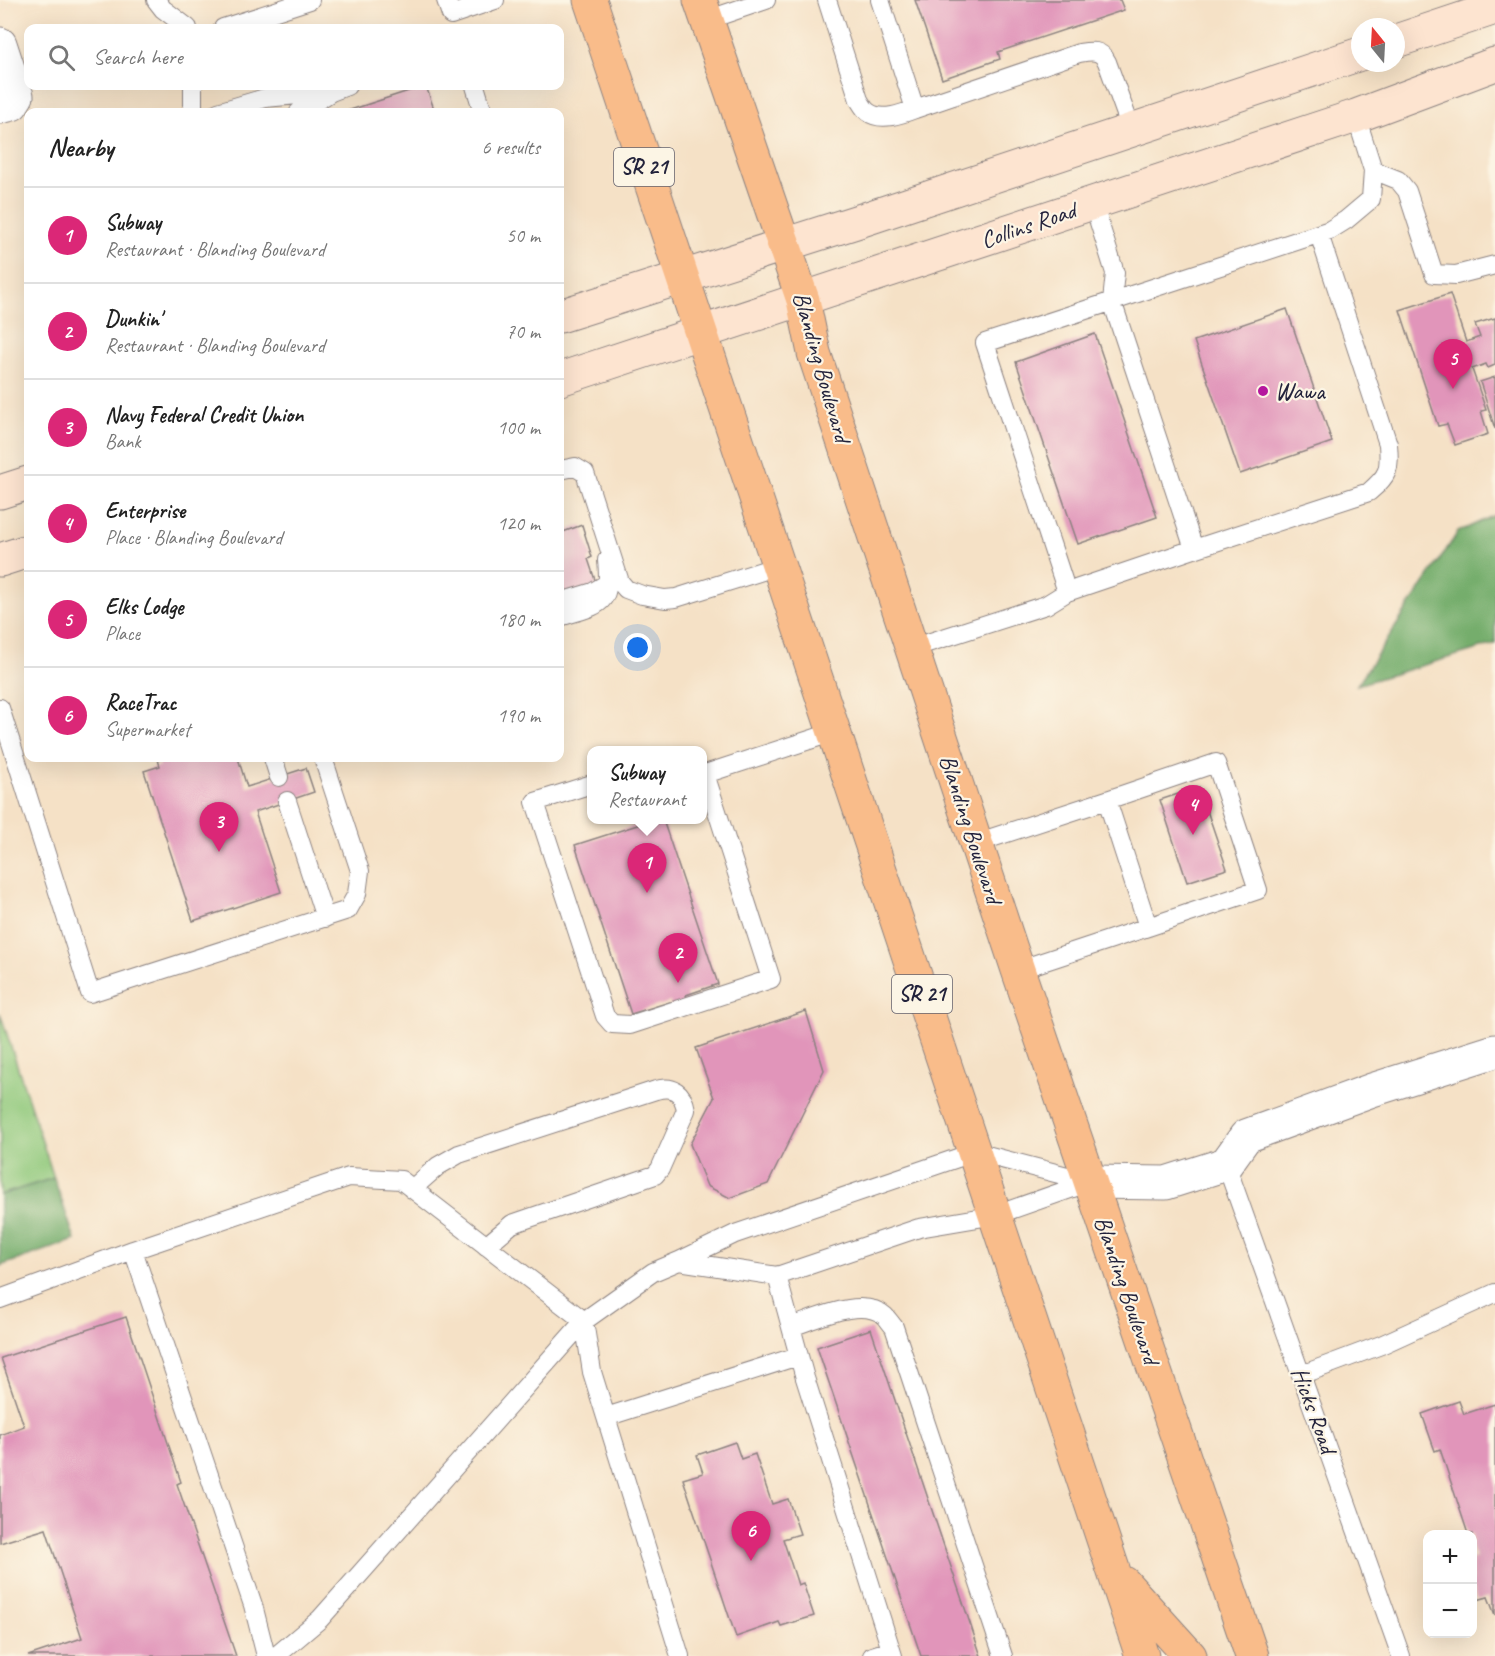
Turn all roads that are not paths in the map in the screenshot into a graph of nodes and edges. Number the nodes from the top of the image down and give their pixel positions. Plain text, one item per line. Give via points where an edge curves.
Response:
1 (156, 0) edge
2 (310, 0) edge
3 (495, 0) edge
4 (590, 0) edge
5 (766, 0) edge
6 (827, 0) edge
7 (880, 0) edge
8 (1495, 8) edge
9 (704, 10) edge
10 (451, 15) edge
11 (183, 24) edge
12 (236, 24) edge
13 (1405, 38) edge
14 (0, 44) edge
15 (1351, 57) edge
16 (1495, 64) edge
17 (193, 90) edge
18 (331, 90) edge
19 (337, 90) edge
20 (476, 90) edge
21 (0, 108) edge
22 (193, 108) edge
23 (231, 108) edge
24 (305, 108) edge
25 (482, 108) edge
26 (915, 110) junction
27 (1356, 116) junction
28 (1132, 131) junction
29 (1373, 170) junction
30 (1093, 203) junction
31 (1319, 234) junction
32 (784, 245) junction
33 (1495, 265) edge
34 (681, 278) junction
35 (803, 300) junction
36 (1112, 301) junction
37 (564, 315) edge
38 (700, 334) junction
39 (564, 378) edge
40 (564, 469) edge
41 (24, 484) edge
42 (0, 492) edge
43 (607, 541) junction
44 (1194, 549) junction
45 (24, 552) edge
46 (0, 560) edge
47 (778, 566) junction
48 (608, 583) junction
49 (1067, 592) junction
50 (665, 599) junction
51 (564, 601) edge
52 (599, 604) junction
53 (564, 616) edge
54 (912, 648) junction
55 (0, 708) edge
56 (834, 732) junction
57 (20, 741) edge
58 (26, 762) edge
59 (274, 762) edge
60 (324, 762) edge
61 (707, 773) edge
62 (279, 777) dead end
63 (707, 783) edge
64 (587, 785) edge
65 (1107, 800) junction
66 (287, 801) dead end
67 (976, 843) junction
68 (325, 918) junction
69 (1148, 927) junction
70 (1018, 970) junction
71 (1495, 1051) edge
72 (975, 1152) junction
73 (1226, 1164) junction
74 (1089, 1182) junction
75 (412, 1189) junction
76 (996, 1215) junction
77 (486, 1246) junction
78 (133, 1250) junction
79 (679, 1261) junction
80 (777, 1276) junction
81 (1495, 1293) edge
82 (0, 1299) edge
83 (584, 1321) junction
84 (791, 1327) junction
85 (798, 1356) junction
86 (1301, 1374) junction
87 (606, 1416) junction
88 (1114, 1573) junction
89 (892, 1653) edge
90 (266, 1656) edge
91 (276, 1656) edge
92 (680, 1656) edge
93 (872, 1656) edge
94 (1003, 1656) edge
95 (1142, 1656) edge
96 (1190, 1656) edge
97 (1252, 1656) edge
98 (1401, 1656) edge

1 - 11 lane
2 - 12 lane
3 - 10 lane
4 - 34 main road, SR 21
5 - 9 lane
6 - 26 lane via 859,100 868,112 896,116
7 - 26 lane
8 - 13 street
9 - 32 main road, Blanding Boulevard
14 - 21 street via 17,96 12,104
15 - 28 street
16 - 27 street, Collins Road
17 - 22 lane
18 - 23 lane via 264,98
19 - 24 lane
20 - 25 lane
26 - 28 lane via 1079,53 1097,52 1105,57
27 - 29 lane
27 - 30 street, Collins Road
28 - 32 street
29 - 31 lane via 1371,199 1346,220
29 - 33 lane via 1398,180 1407,191 1434,274 1456,275
30 - 35 street, Collins Road
30 - 36 lane via 1115,273
31 - 36 lane
31 - 44 lane via 1388,444 1390,463 1384,479 1369,492
32 - 34 street
32 - 35 main road, Blanding Boulevard
34 - 37 street
34 - 38 main road, SR 21
35 - 38 street, Collins Road
35 - 54 main road, Blanding Boulevard via 814,353
36 - 44 lane
36 - 49 lane via 985,343
38 - 39 street, Collins Road
38 - 47 main road, SR 21
40 - 43 lane via 575,467 585,474
41 - 42 street
43 - 48 lane
43 - 50 lane via 623,586
44 - 49 lane
45 - 46 street
47 - 50 lane
47 - 56 main road, SR 21
48 - 51 lane
48 - 52 lane
49 - 54 lane via 1046,605
50 - 52 lane via 649,604 621,599
52 - 53 lane
54 - 67 main road, Blanding Boulevard
55 - 57 lane
56 - 61 lane
56 - 72 main road, SR 21
58 - 68 lane via 90,993
59 - 62 lane
60 - 68 lane via 360,871 348,910
63 - 64 lane via 771,979 623,1026 612,1024 605,1016 535,802
65 - 67 lane
65 - 69 lane
65 - 69 lane via 1216,763 1258,890
66 - 68 lane
67 - 70 main road, Blanding Boulevard
69 - 70 lane
70 - 74 main road, Blanding Boulevard
71 - 73 street via 1246,1136
72 - 74 lane
72 - 76 main road, SR 21
72 - 79 lane via 735,1234
73 - 74 street via 1166,1183
73 - 86 lane, Hicks Road
74 - 76 lane
74 - 97 main road, Blanding Boulevard
75 - 77 lane
75 - 77 lane via 459,1154 656,1090 668,1087 677,1091 686,1110 655,1175 512,1224
75 - 78 lane via 399,1180 345,1178
76 - 80 lane via 919,1228
76 - 88 main road, SR 21
77 - 83 lane
78 - 82 lane
78 - 90 lane via 253,1605
79 - 80 lane
79 - 83 lane via 653,1272
80 - 84 lane
81 - 86 lane via 1381,1345
83 - 87 lane via 592,1372
83 - 91 lane via 320,1619
84 - 85 lane
84 - 94 lane via 858,1307 884,1315 894,1327
85 - 87 lane
85 - 89 lane
86 - 98 lane, Hicks Road
87 - 92 lane
88 - 95 main road, SR 21
88 - 96 main road
89 - 93 lane

